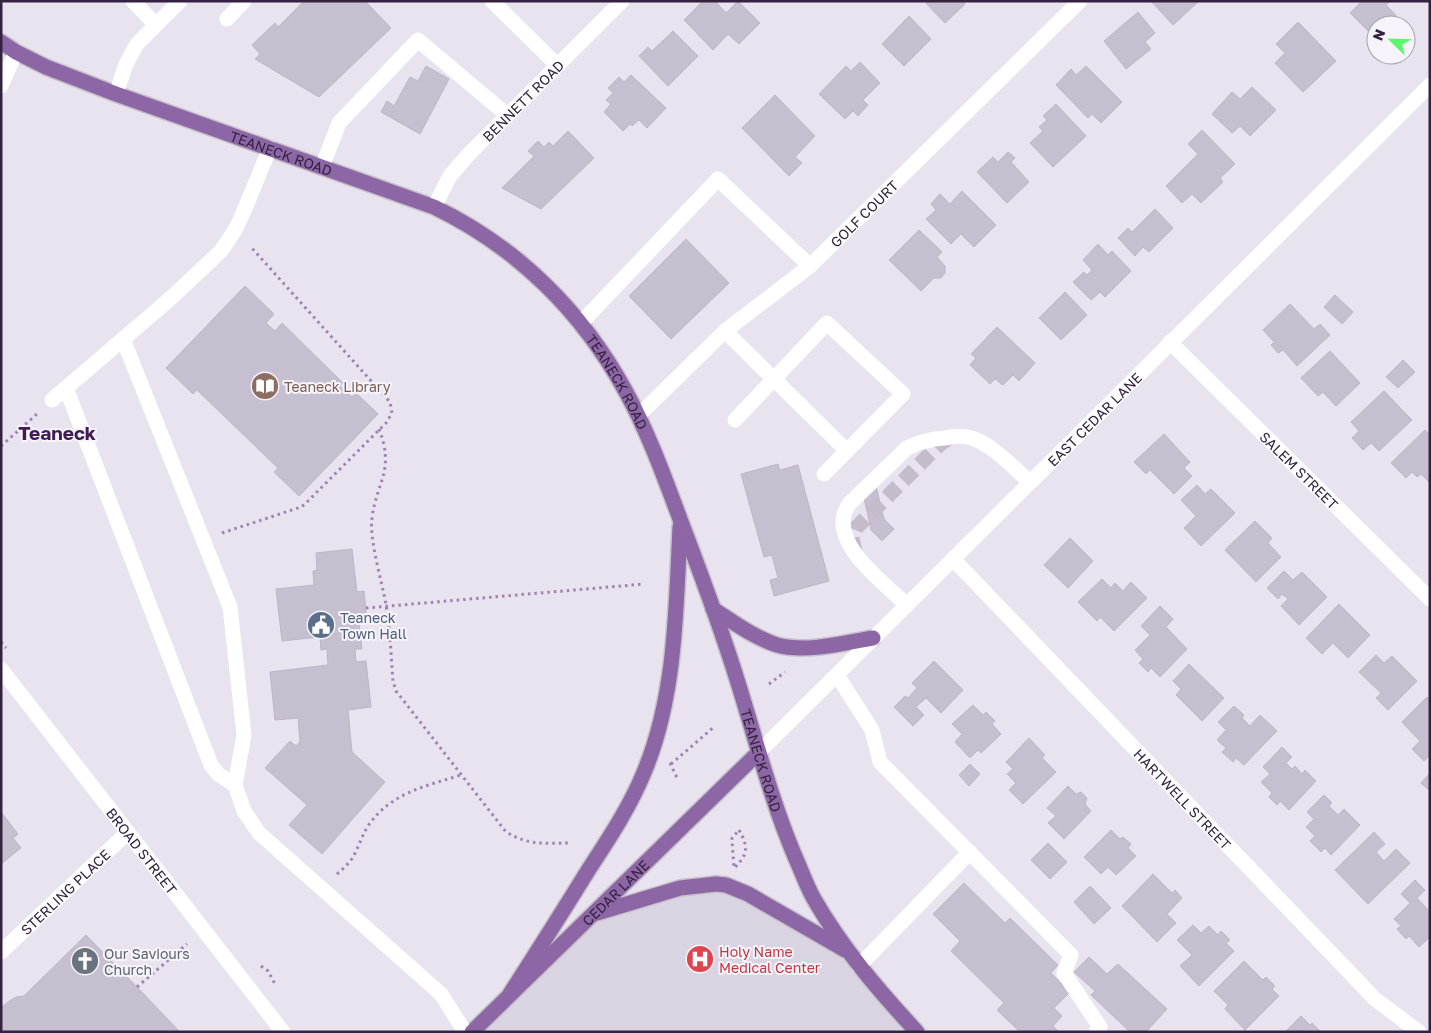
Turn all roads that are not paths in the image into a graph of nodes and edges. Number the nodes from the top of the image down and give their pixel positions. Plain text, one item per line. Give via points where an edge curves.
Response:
1 (133, 1) edge
2 (180, 1) edge
3 (244, 1) edge
4 (492, 1) edge
5 (622, 1) edge
6 (1080, 1) edge
7 (227, 19) dead end
8 (156, 25) junction
9 (1, 42) edge
10 (16, 52) junction
11 (557, 65) junction
12 (1430, 84) edge
13 (1, 86) edge
14 (116, 94) junction
15 (507, 115) junction
16 (270, 148) junction
17 (322, 167) junction
18 (434, 207) junction
19 (810, 266) junction
20 (581, 323) junction
21 (725, 331) junction
22 (123, 339) junction
23 (1170, 342) junction
24 (774, 378) junction
25 (66, 388) junction
26 (52, 400) road end
27 (638, 416) junction
28 (735, 420) dead end
29 (847, 451) junction
30 (824, 474) dead end
31 (1030, 482) junction
32 (681, 521) junction
33 (953, 559) junction
34 (1430, 599) edge
35 (907, 605) junction
36 (713, 609) junction
37 (873, 638) junction
38 (1, 670) edge
39 (837, 675) junction
40 (758, 753) junction
41 (235, 785) junction
42 (128, 832) junction
43 (970, 852) junction
44 (593, 914) junction
45 (1, 952) edge
46 (849, 952) junction
47 (859, 966) junction
48 (510, 994) junction
49 (283, 1032) edge
50 (466, 1032) edge
51 (472, 1032) edge
52 (917, 1032) edge
53 (1096, 1032) edge
54 (1419, 1032) edge

1 - 8 street
2 - 8 street
3 - 7 street
4 - 11 street
5 - 11 street, BENNETT ROAD
6 - 19 street, GOLF COURT
8 - 14 street via 132,53
9 - 10 main road, TEANECK ROAD
10 - 13 street
10 - 14 main road, TEANECK ROAD
11 - 15 street, BENNETT ROAD
12 - 23 street, EAST CEDAR LANE
14 - 16 main road, TEANECK ROAD
15 - 17 street via 418,40 339,123
15 - 18 street, BENNETT ROAD via 456,168
16 - 17 main road, TEANECK ROAD
16 - 22 street via 235,230 220,251
17 - 18 main road, TEANECK ROAD
18 - 20 main road, TEANECK ROAD via 472,226 515,257 545,283
19 - 20 street via 718,179
19 - 21 street, GOLF COURT
20 - 27 main road, TEANECK ROAD via 604,354
21 - 24 street
21 - 27 street, GOLF COURT
22 - 25 street
22 - 41 street via 230,608 244,735
23 - 31 street, EAST CEDAR LANE
23 - 34 street, SALEM STREET
24 - 28 street
24 - 29 street
24 - 29 street via 828,323 903,394
25 - 26 street
25 - 41 street via 211,765
27 - 32 main road, TEANECK ROAD
29 - 30 street
31 - 33 street, EAST CEDAR LANE
31 - 35 street via 976,439 961,436 936,438 907,448 849,504 842,521 849,545 862,564
32 - 36 main road, TEANECK ROAD
32 - 48 main road via 668,683 645,770 620,821
33 - 35 street, EAST CEDAR LANE
33 - 54 street, HARTWELL STREET via 1375,999
35 - 37 street, EAST CEDAR LANE
36 - 37 main road via 753,634 785,646 818,646
36 - 40 main road, TEANECK ROAD
37 - 39 street, EAST CEDAR LANE
38 - 42 street, BROAD STREET
39 - 40 street, EAST CEDAR LANE
39 - 43 street via 872,730 880,762
40 - 44 main road, CEDAR LANE
40 - 46 main road, TEANECK ROAD via 782,826 805,880
41 - 50 street via 244,811 259,833 441,994
42 - 45 street, STERLING PLACE
42 - 49 street, BROAD STREET
43 - 47 street
43 - 53 street via 1071,955 1064,973 1100,1026
44 - 46 main road via 680,888 707,883 726,885 748,894
44 - 48 main road, CEDAR LANE
46 - 47 main road, TEANECK ROAD
47 - 52 main road, TEANECK ROAD
48 - 51 main road, CEDAR LANE

